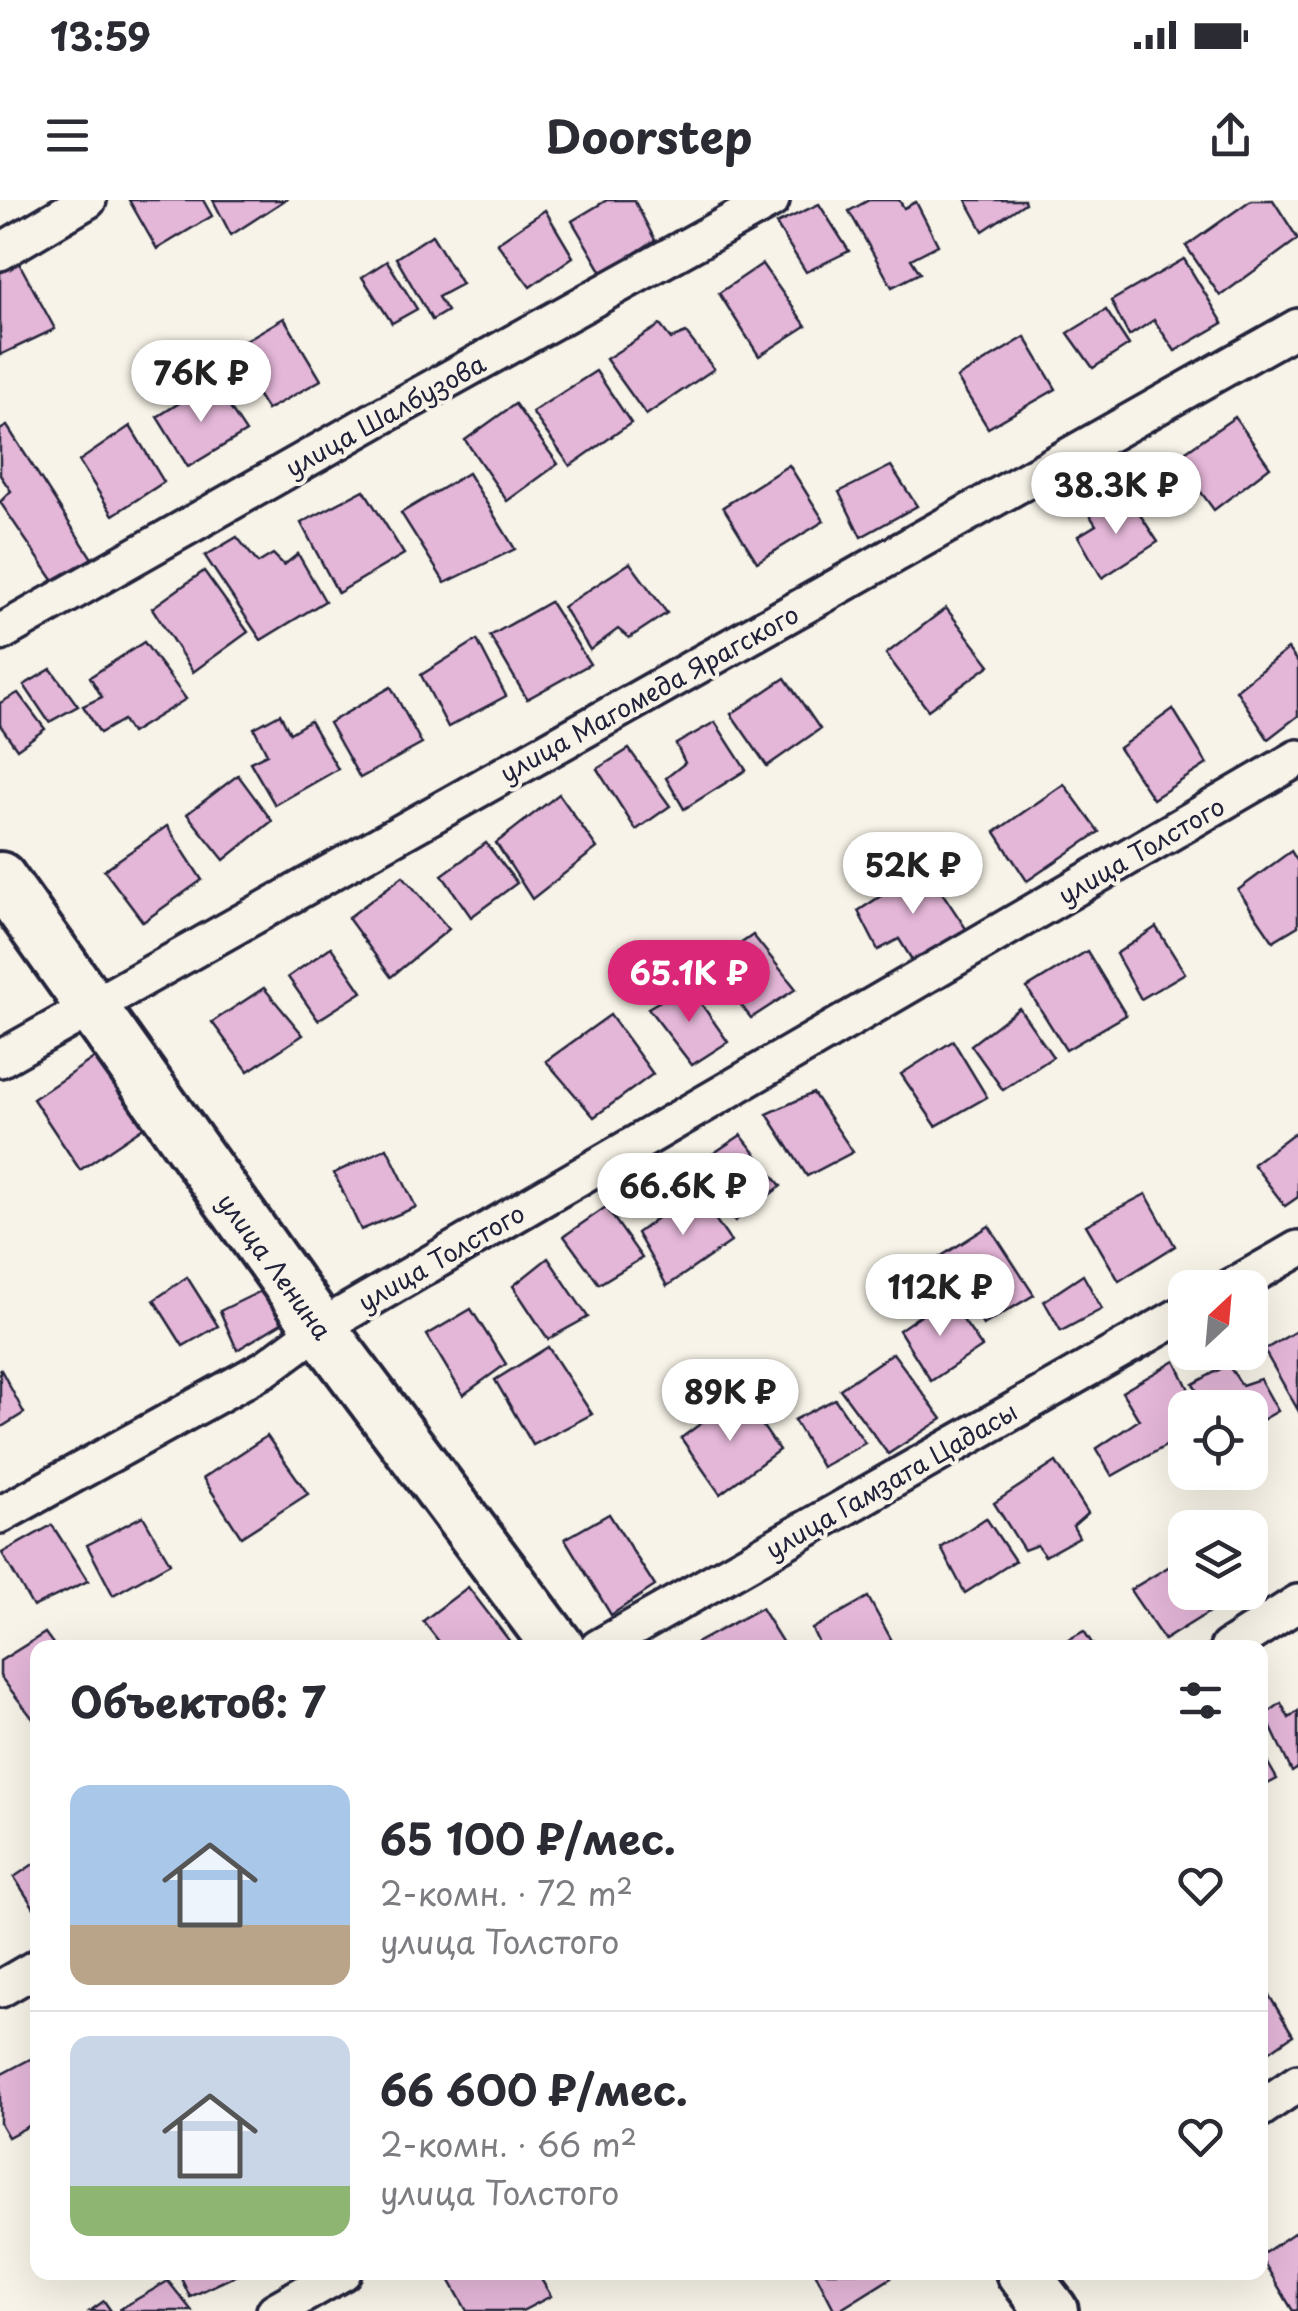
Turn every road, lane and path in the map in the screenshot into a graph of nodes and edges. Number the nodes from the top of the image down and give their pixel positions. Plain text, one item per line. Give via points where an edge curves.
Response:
1 (88, 200) edge
2 (771, 200) edge
3 (0, 252) edge
4 (1298, 327) edge
5 (0, 634) edge
6 (1298, 758) edge
7 (0, 878) edge
8 (90, 1008) junction
9 (0, 1059) edge
10 (1298, 1248) edge
11 (1261, 1270) edge
12 (1168, 1323) edge
13 (320, 1328) junction
14 (0, 1515) edge
15 (1298, 1603) edge
16 (553, 1640) edge
17 (612, 1640) edge
18 (1240, 1640) edge
19 (30, 1971) edge
20 (0, 1988) edge
21 (1298, 2083) edge
22 (1268, 2104) edge
23 (329, 2280) edge
24 (1028, 2280) edge
25 (275, 2311) edge
26 (1052, 2311) edge

1 - 3 street
2 - 5 street, улица Шалбузова
4 - 8 street, улица Магомеда Ярагского
6 - 13 street, улица Толстого
7 - 8 street, улица Ленина
8 - 9 street, улица Магомеда Ярагского
8 - 13 street, улица Ленина
10 - 11 street
12 - 17 street, улица Гамзата Цадасы
13 - 14 street, улица Толстого via 266,1368
13 - 16 street, улица Ленина
15 - 18 street
19 - 20 street
21 - 22 street
23 - 25 street
24 - 26 street

